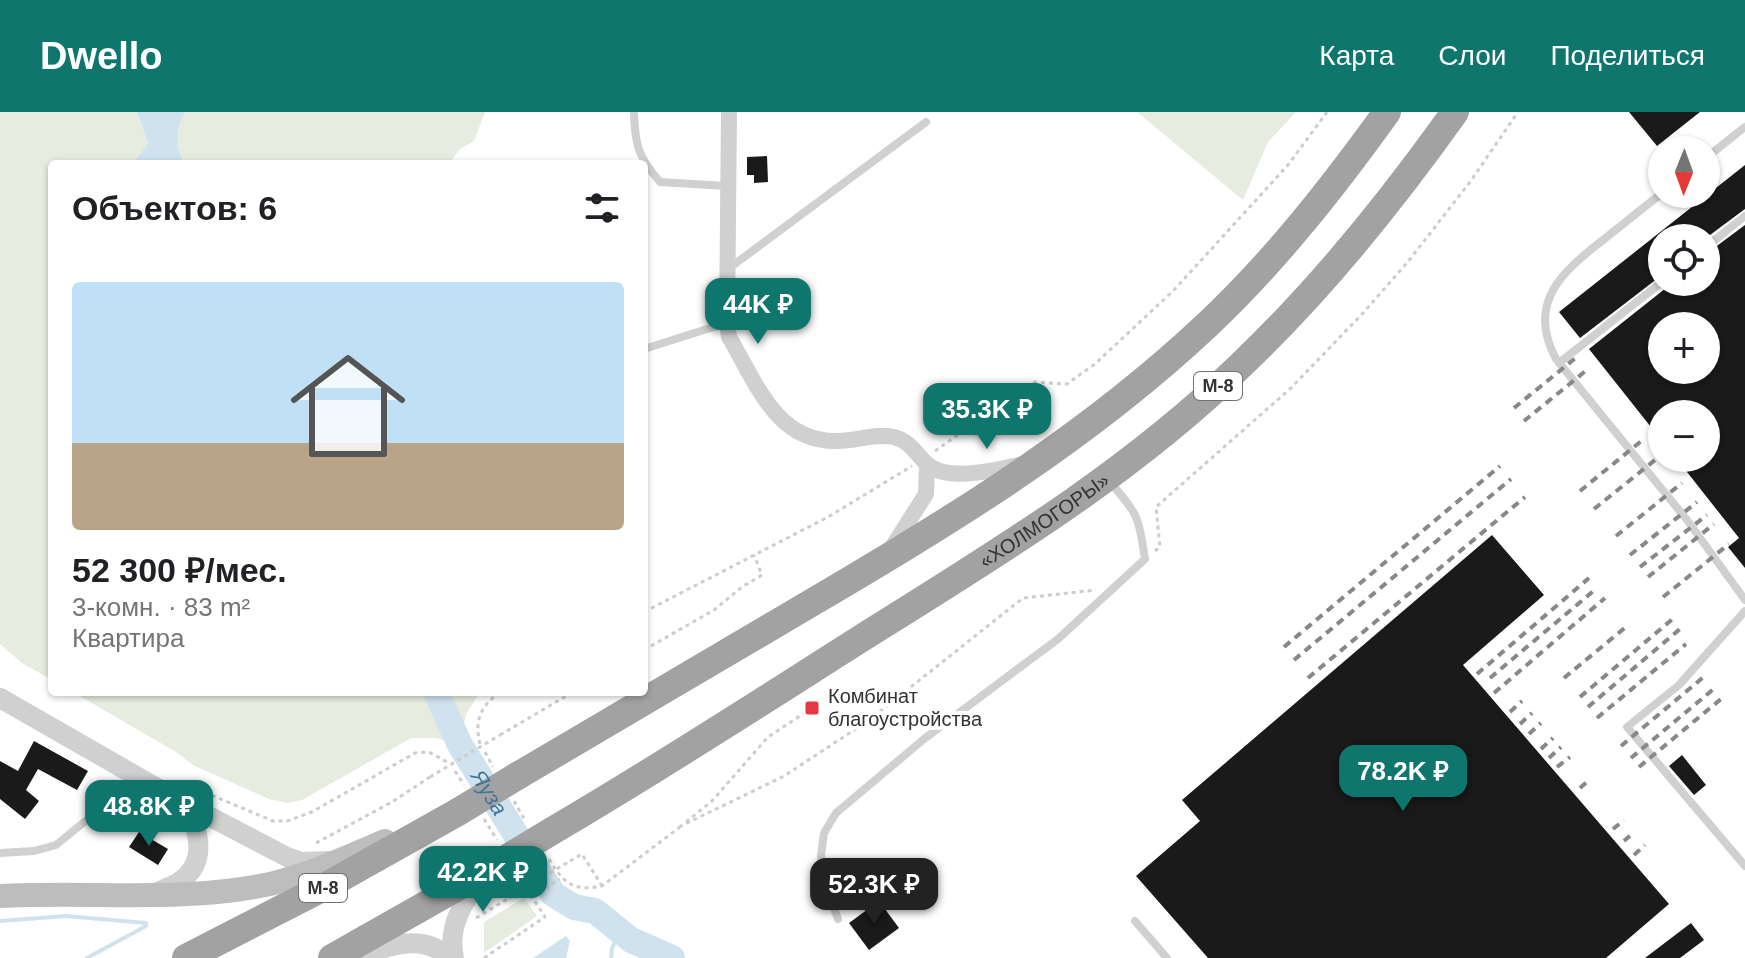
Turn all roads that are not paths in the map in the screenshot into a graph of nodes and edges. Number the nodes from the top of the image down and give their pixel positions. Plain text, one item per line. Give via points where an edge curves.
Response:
1 (634, 112) edge
2 (729, 112) edge
3 (1387, 112) edge
4 (1455, 112) edge
5 (926, 122) dead end
6 (1745, 127) edge
7 (1720, 147) edge
8 (643, 160) edge
9 (648, 168) edge
10 (726, 186) junction
11 (1648, 204) edge
12 (1745, 216) edge
13 (1720, 236) edge
14 (727, 269) junction
15 (1648, 293) edge
16 (727, 323) junction
17 (648, 348) edge
18 (1559, 363) junction
19 (1041, 460) junction
20 (925, 462) junction
21 (1107, 478) junction
22 (883, 561) junction
23 (1745, 600) edge
24 (1745, 611) edge
25 (0, 698) edge
26 (135, 774) junction
27 (189, 793) junction
28 (458, 812) junction
29 (0, 853) edge
30 (337, 861) junction
31 (1745, 866) edge
32 (491, 868) junction
33 (154, 894) junction
34 (0, 896) edge
35 (838, 919) dead end
36 (1135, 921) dead end
37 (186, 958) edge
38 (332, 958) edge
39 (355, 958) edge
40 (452, 958) edge
41 (1167, 958) edge

1 - 8 lane via 635,140
2 - 10 street
3 - 19 highway, М-8 via 1334,185 1209,324
4 - 21 highway, «ХОЛМОГОРЫ» / М-8 via 1311,294 1241,366
5 - 14 lane
6 - 7 lane
9 - 10 lane via 660,182
10 - 14 street
11 - 18 lane via 1571,265 1551,290 1546,334
12 - 13 lane
14 - 16 street
15 - 18 lane
16 - 17 lane
16 - 20 street via 729,337 765,398 795,432 837,441 896,438
18 - 23 lane
19 - 20 street via 968,474 949,473
19 - 22 highway, М-8
20 - 22 street via 926,494
21 - 32 highway, «ХОЛМОГОРЫ» / М-8, bridge via 1010,546
21 - 35 lane via 1140,522 1145,559 1058,639 836,813 824,833 821,856
22 - 28 highway, М-8, bridge
24 - 31 lane via 1679,685 1627,727
25 - 26 street
26 - 27 street
26 - 29 lane via 127,787 56,845
27 - 30 street via 287,857
27 - 33 street via 200,845 197,858 181,881
28 - 30 main road
28 - 37 highway, М-8
30 - 33 main road via 248,888
32 - 38 highway, М-8
32 - 40 street via 458,915
33 - 34 main road
36 - 41 lane
39 - 40 street via 413,943

